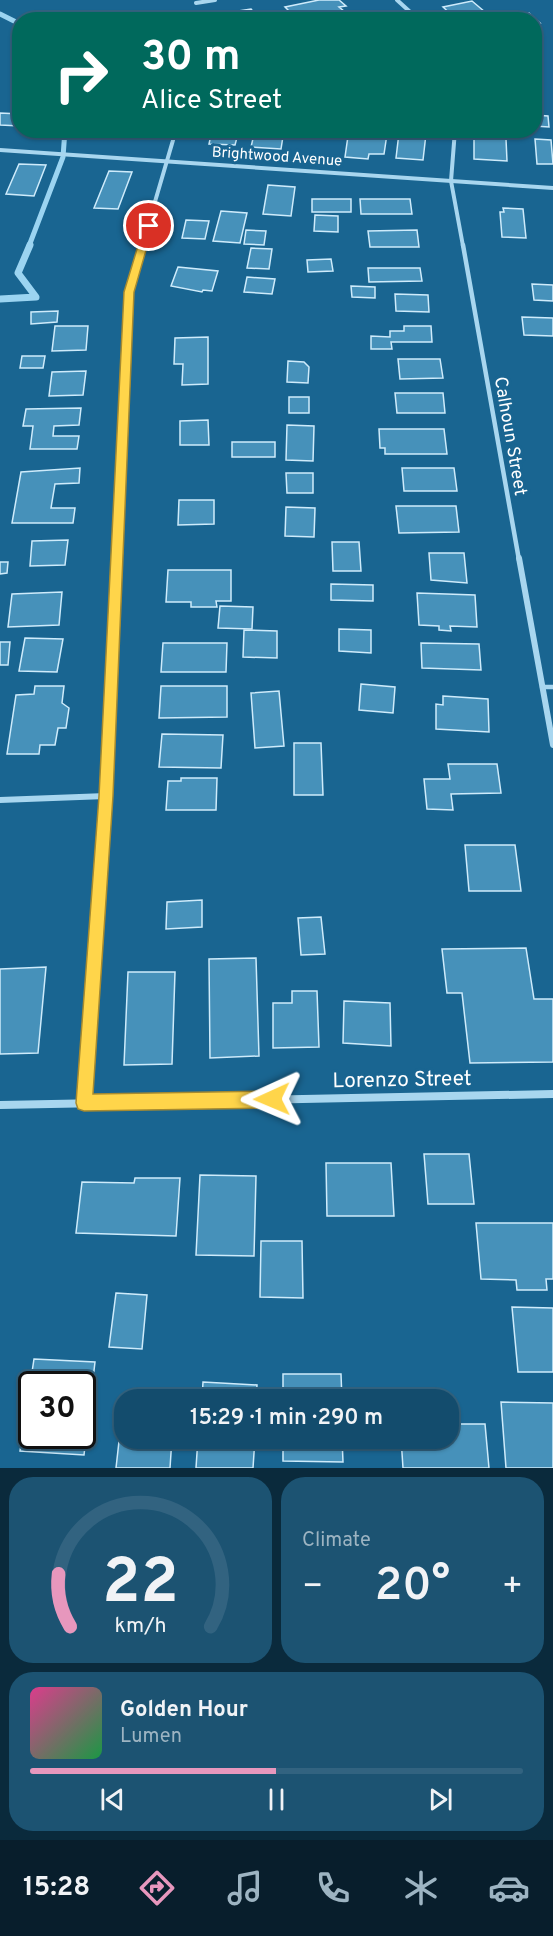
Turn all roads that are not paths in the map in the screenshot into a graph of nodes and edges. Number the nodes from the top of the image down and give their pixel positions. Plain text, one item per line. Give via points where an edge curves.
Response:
1 (214, 0) edge
2 (397, 0) edge
3 (196, 3) dead end
4 (410, 12) edge
5 (174, 138) edge
6 (454, 138) edge
7 (0, 150) edge
8 (169, 160) junction
9 (451, 181) junction
10 (553, 188) edge
11 (542, 687) junction
12 (553, 687) edge
13 (553, 742) edge
14 (106, 796) junction
15 (0, 800) edge
16 (553, 1094) edge
17 (84, 1103) junction
18 (0, 1105) edge

1 - 3 street
2 - 4 street
5 - 8 street
6 - 9 street, Calhoun Street
7 - 8 street, Brightwood Avenue
8 - 9 street, Brightwood Avenue
8 - 14 street via 129,292
9 - 10 street, Brightwood Avenue
9 - 11 street, Calhoun Street
11 - 12 lane
11 - 13 street, Calhoun Street
14 - 15 street
14 - 17 street
16 - 17 street, Lorenzo Street
17 - 18 street, Lorenzo Street

